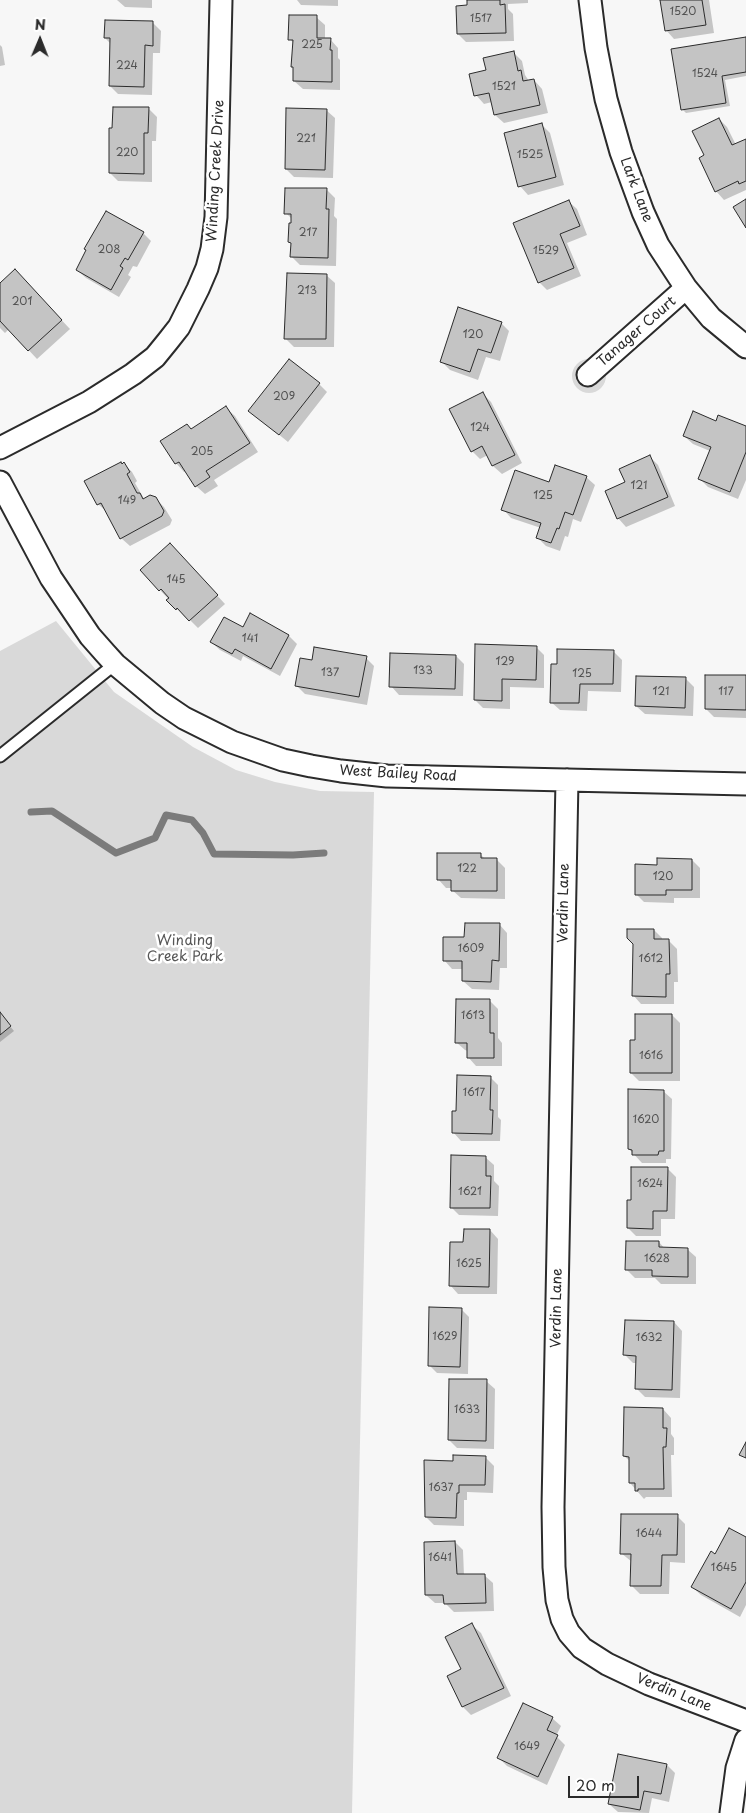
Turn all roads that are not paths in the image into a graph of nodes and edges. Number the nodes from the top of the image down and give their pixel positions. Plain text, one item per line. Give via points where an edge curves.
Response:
1 (221, 0) edge
2 (590, 0) edge
3 (686, 288) junction
4 (746, 347) edge
5 (588, 375) dead end
6 (0, 448) edge
7 (0, 482) edge
8 (115, 664) junction
9 (0, 756) edge
10 (567, 780) junction
11 (746, 784) edge
12 (746, 1721) edge
13 (746, 1740) edge
14 (731, 1813) edge

1 - 6 street, Winding Creek Drive via 216,217 212,250 198,289 179,327 155,357 90,402
2 - 3 street, Lark Lane via 606,99 623,159 658,245
3 - 4 street, Lark Lane via 711,318
3 - 5 street, Tanager Court
7 - 8 street, West Bailey Road via 51,578 90,636
8 - 9 lane
8 - 10 street, West Bailey Road via 184,718 232,742 283,760 386,776
10 - 11 street, West Bailey Road
10 - 12 street, Verdin Lane via 553,1507 558,1600 562,1619 582,1648 649,1684
13 - 14 street via 737,1768

